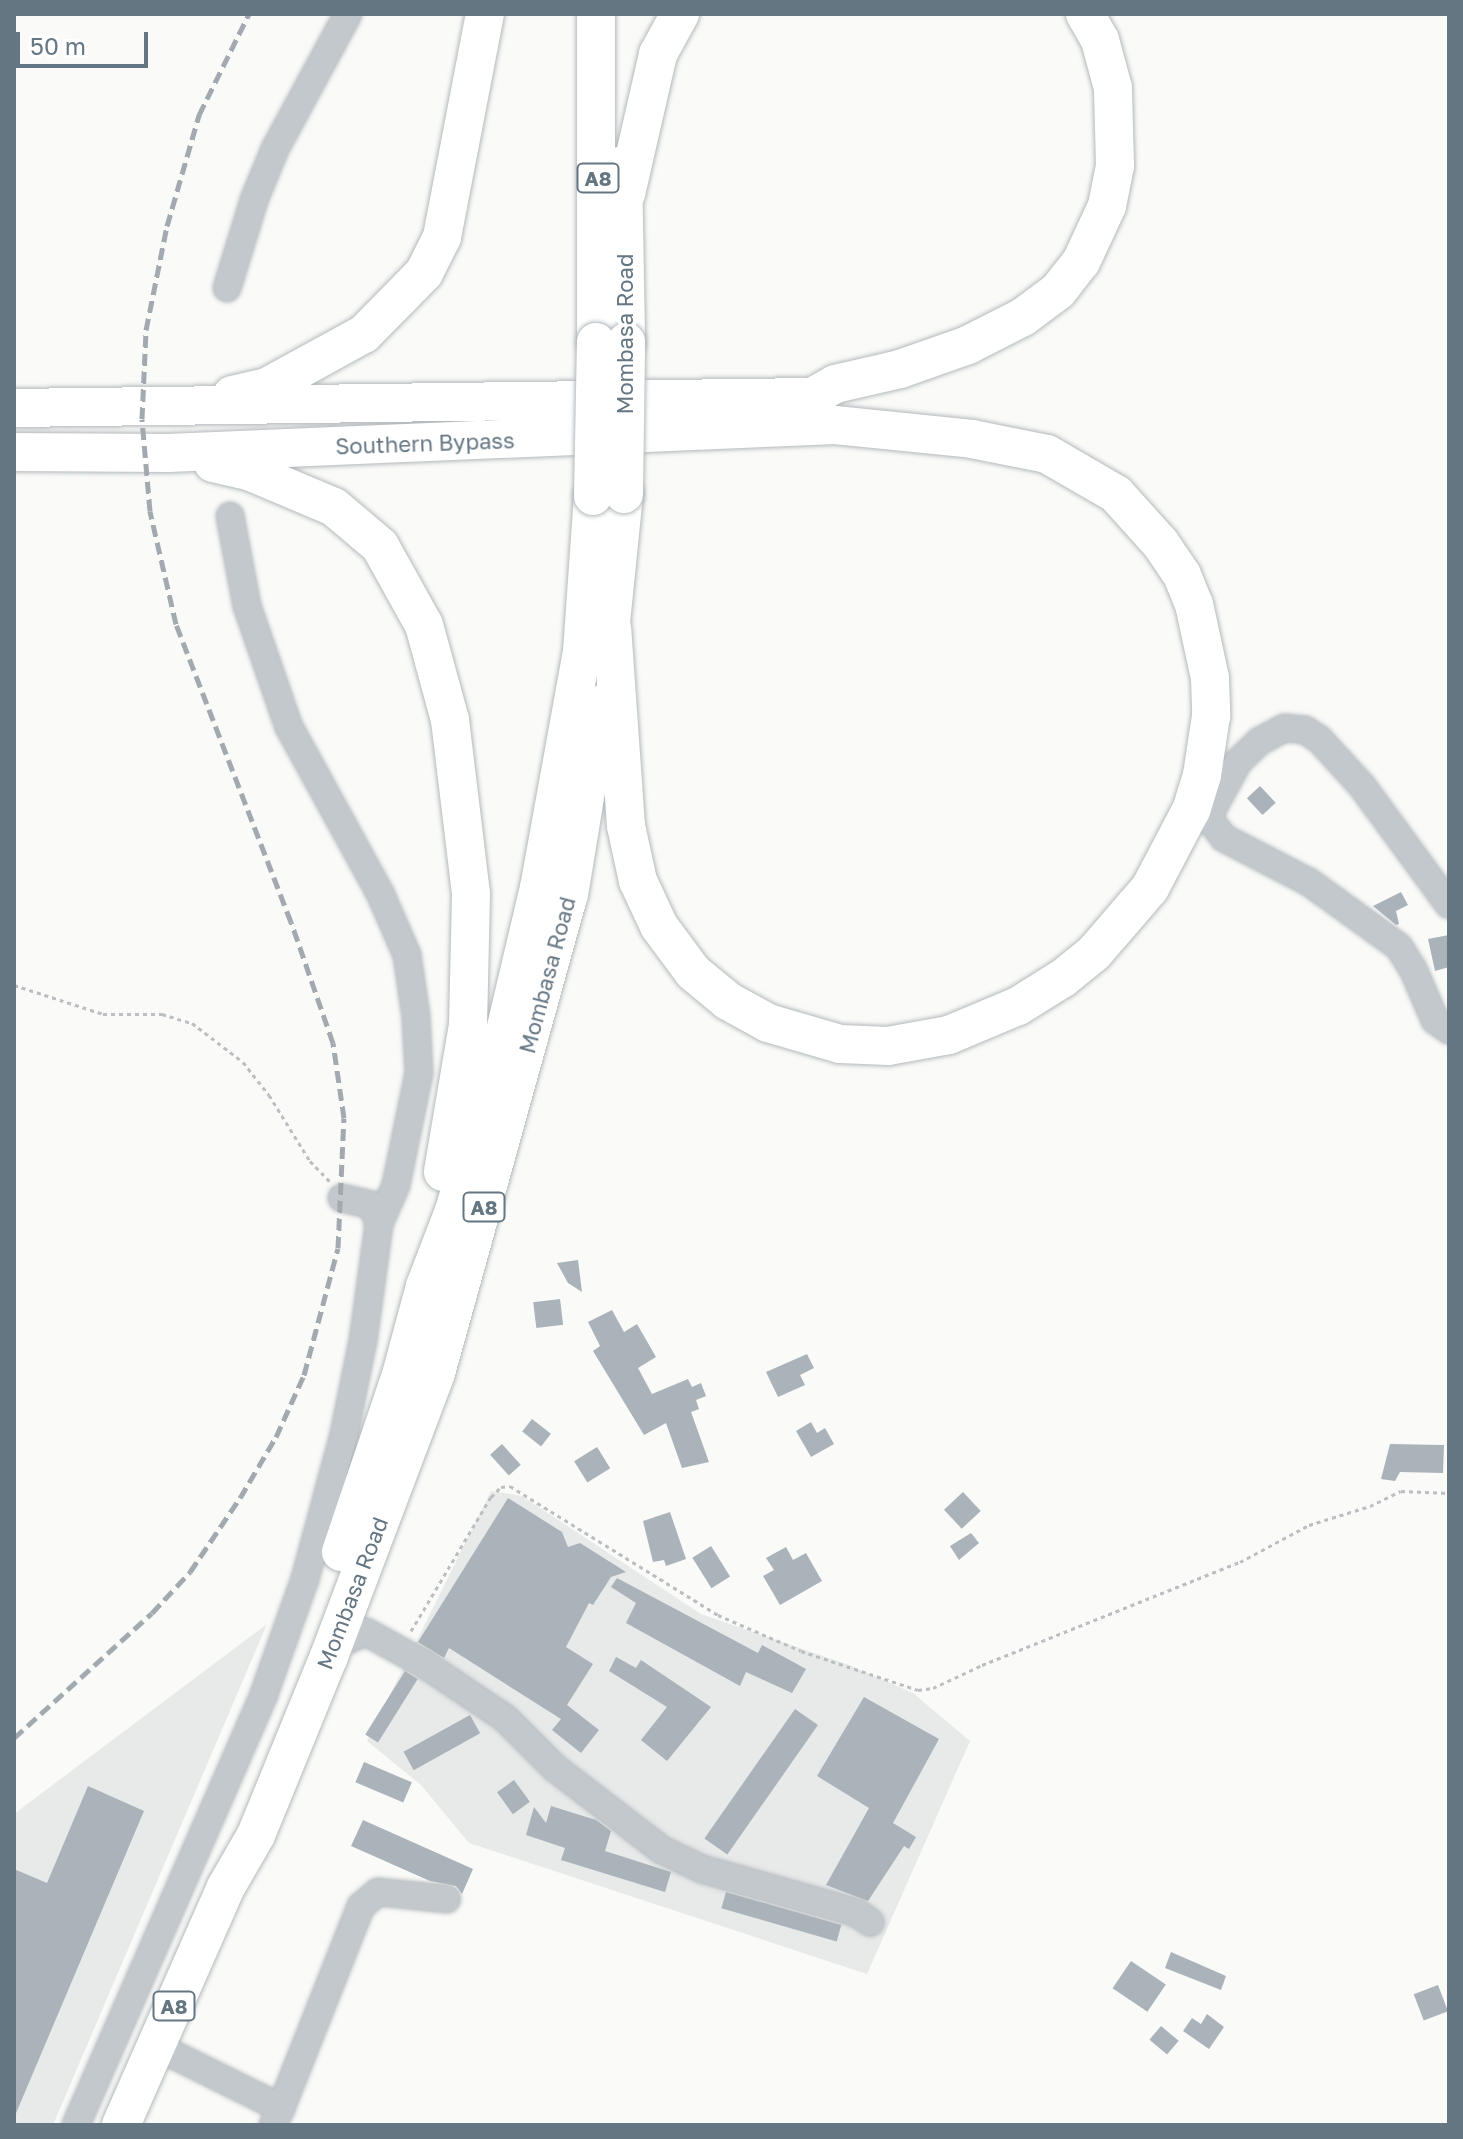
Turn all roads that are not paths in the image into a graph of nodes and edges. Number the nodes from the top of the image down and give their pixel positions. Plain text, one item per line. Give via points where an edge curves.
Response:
1 (348, 14) edge
2 (485, 14) edge
3 (596, 14) edge
4 (620, 14) edge
5 (680, 14) edge
6 (1085, 14) edge
7 (624, 206) junction
8 (227, 288) dead end
9 (611, 342) junction
10 (14, 408) edge
11 (175, 408) junction
12 (823, 411) junction
13 (14, 452) edge
14 (168, 453) junction
15 (608, 495) junction
16 (230, 516) dead end
17 (612, 628) junction
18 (1199, 813) junction
19 (1449, 905) edge
20 (1449, 1030) edge
21 (342, 1198) road end
22 (379, 1224) junction
23 (425, 1286) junction
24 (332, 1647) junction
25 (226, 1887) junction
26 (447, 1899) dead end
27 (870, 1922) dead end
28 (156, 2046) junction
29 (277, 2116) edge
30 (76, 2125) edge
31 (121, 2125) edge

1 - 8 street via 275,149
2 - 11 highway via 442,237 424,273 364,334 267,387
3 - 9 highway, Mombasa Road / A8
4 - 7 highway, Mombasa Road / A8
5 - 7 highway via 658,54
6 - 12 highway via 1100,40 1113,88 1115,166 1107,206 1071,277 1042,304 984,338 900,369 835,384
7 - 9 highway, Mombasa Road / A8
9 - 15 highway, Mombasa Road / A8, bridge
10 - 11 highway, Southern Bypass
11 - 12 highway, Southern Bypass
12 - 14 highway, Southern Bypass
12 - 18 highway via 1047,454 1097,480 1139,518 1182,575 1204,641 1211,716
13 - 14 highway, Southern Bypass
14 - 23 highway via 251,472 334,507 380,546 424,625 450,720 471,894 468,1025
15 - 17 highway, Mombasa Road / A8
15 - 23 highway, Mombasa Road / A8 via 539,888 502,1044 454,1211
16 - 22 street via 247,606 289,727 380,893 407,955 419,1073 396,1185
17 - 18 highway via 626,826 638,881 659,926 693,972 728,1001 789,1030 840,1044 888,1046 949,1035 1018,1006 1094,953 1150,888
17 - 24 highway, Mombasa Road / A8 via 569,895 538,1013 436,1373
18 - 19 street via 1246,753 1284,728 1305,730 1362,786
18 - 20 street via 1224,838 1309,882 1399,947 1435,1020
21 - 22 street via 372,1205
22 - 30 street via 344,1434 305,1579 264,1694
23 - 25 highway, Mombasa Road / A8 via 401,1375 332,1579 235,1830
24 - 25 highway, Mombasa Road / A8 via 256,1835
24 - 27 street via 366,1632 391,1644 505,1718 555,1768 662,1850 702,1869 857,1913
25 - 28 highway, Mombasa Road / A8
26 - 29 street via 378,1892 361,1906
28 - 29 street
28 - 31 highway, Mombasa Road / A8

